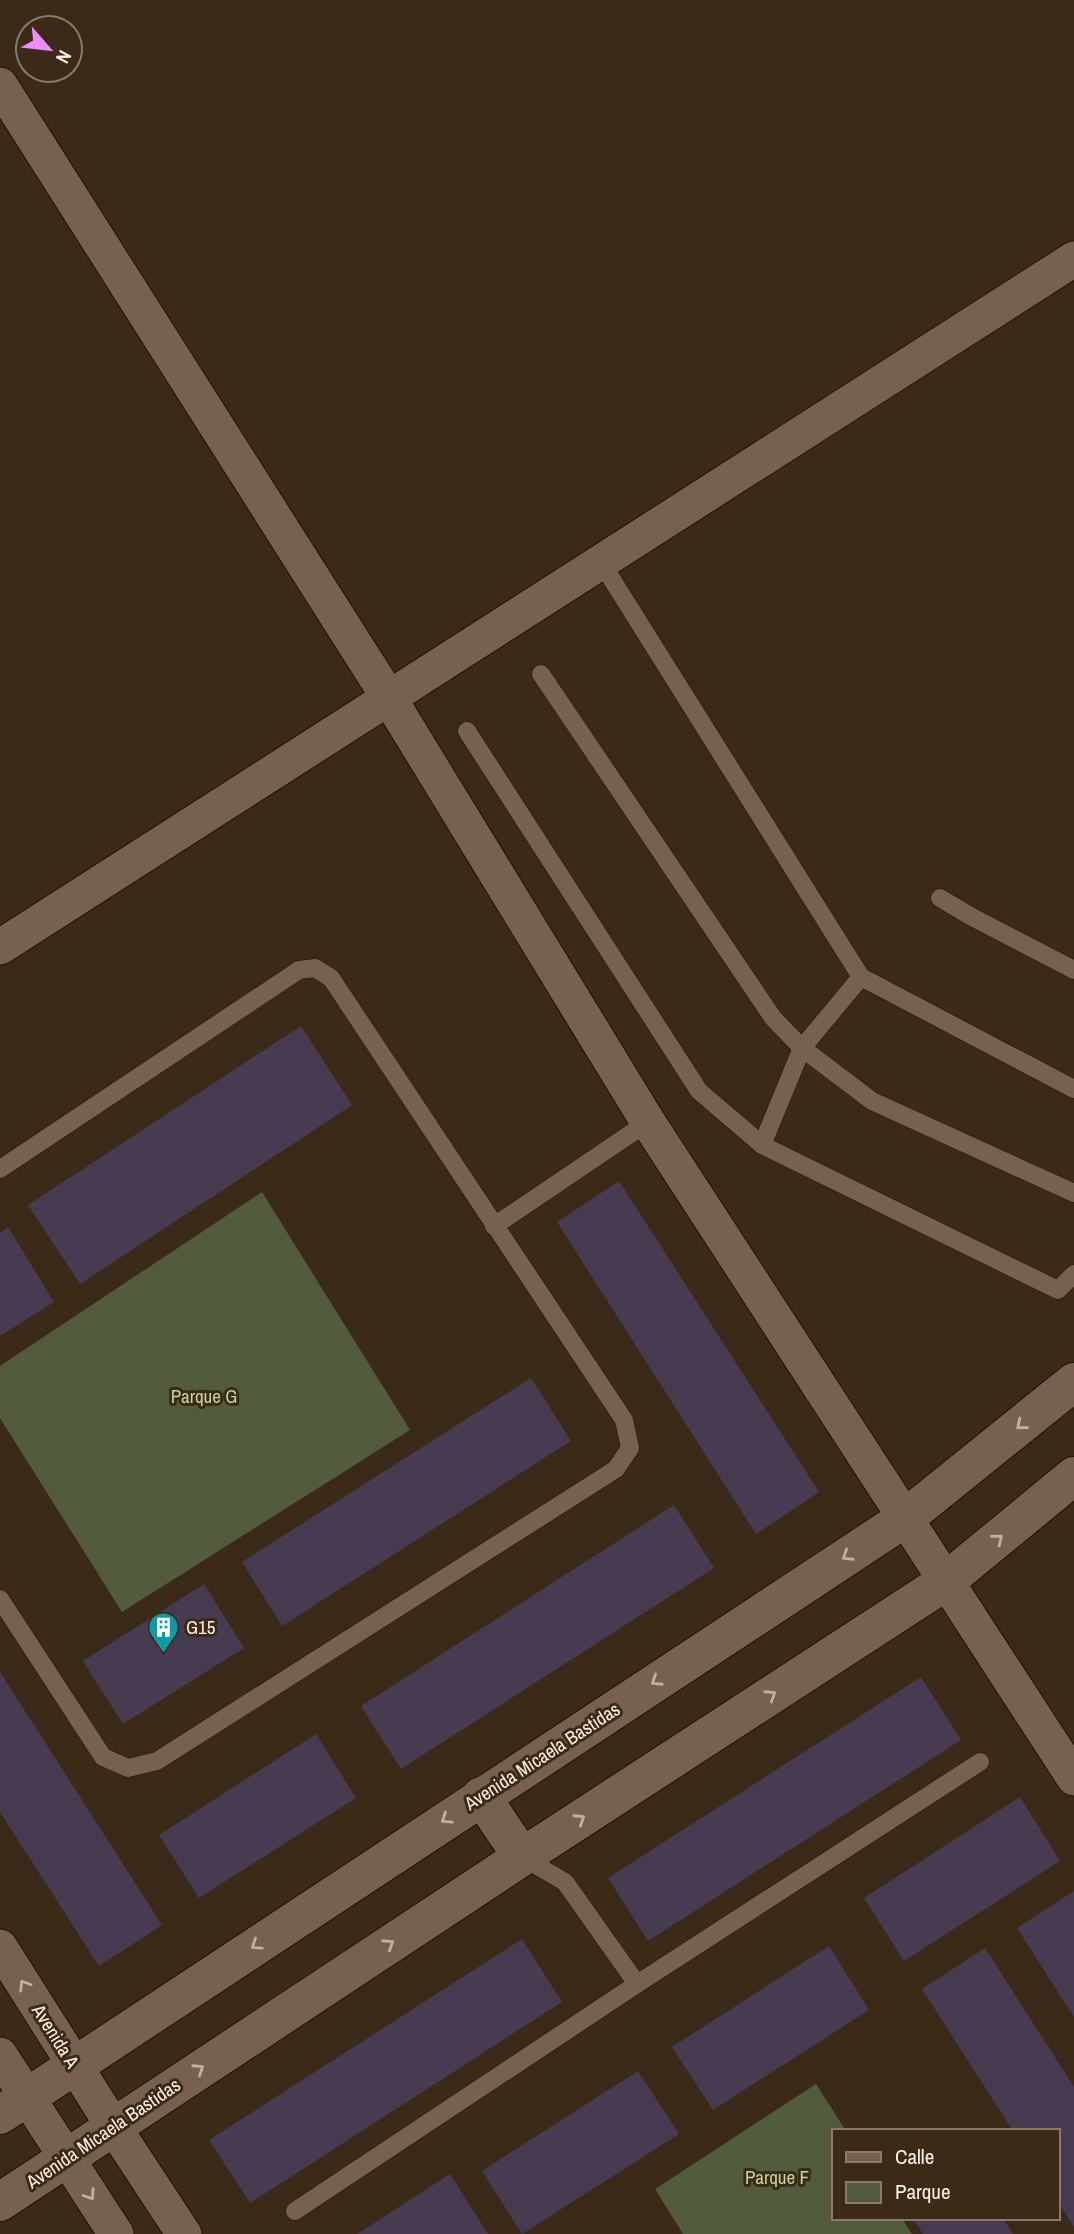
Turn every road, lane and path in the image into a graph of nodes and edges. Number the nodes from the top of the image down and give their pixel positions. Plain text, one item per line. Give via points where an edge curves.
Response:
1 (0, 85) edge
2 (1074, 259) edge
3 (601, 562) junction
4 (541, 674) dead end
5 (389, 698) junction
6 (467, 731) dead end
7 (940, 898) dead end
8 (0, 947) edge
9 (1074, 970) edge
10 (861, 977) junction
11 (802, 1048) junction
12 (1074, 1088) edge
13 (648, 1122) junction
14 (762, 1145) junction
15 (0, 1169) edge
16 (1074, 1193) edge
17 (494, 1226) junction
18 (1074, 1275) edge
19 (1074, 1382) edge
20 (1074, 1476) edge
21 (904, 1519) junction
22 (946, 1582) junction
23 (0, 1598) edge
24 (980, 1762) dead end
25 (1074, 1778) edge
26 (481, 1796) junction
27 (522, 1857) junction
28 (0, 1947) edge
29 (637, 1984) junction
30 (0, 2055) edge
31 (75, 2065) junction
32 (13, 2106) edge
33 (113, 2126) junction
34 (65, 2158) junction
35 (0, 2202) edge
36 (295, 2211) dead end
37 (116, 2234) edge
38 (184, 2234) edge

1 - 5 street
2 - 3 street
3 - 5 street
3 - 10 lane
4 - 11 lane via 773,1018
5 - 8 street
5 - 13 street
6 - 14 lane via 699,1091
7 - 9 lane
10 - 11 lane
10 - 12 lane
11 - 14 lane
11 - 16 lane via 873,1101
13 - 17 lane
13 - 21 street
14 - 18 lane via 1058,1290
15 - 17 lane via 299,970 315,968 331,978
17 - 23 lane via 624,1420 630,1447 616,1469 157,1761 128,1768 103,1757
19 -> 21 main road, Avenida Micaela Bastidas
22 -> 20 main road, Avenida Micaela Bastidas
21 - 22 street
21 -> 26 main road, Avenida Micaela Bastidas
22 - 25 street
27 -> 22 main road, Avenida Micaela Bastidas
24 - 29 lane
26 - 27 main road
26 -> 31 main road, Avenida Micaela Bastidas
27 - 29 lane via 565,1882
33 -> 27 main road, Avenida Micaela Bastidas
31 -> 28 street, Avenida A
29 - 36 lane
30 - 32 street
31 - 32 main road, Avenida Micaela Bastidas
31 - 33 street, Avenida A
32 - 34 street
33 - 34 main road, Avenida Micaela Bastidas
33 - 38 street, Avenida A
34 - 35 main road, Avenida Micaela Bastidas
34 -> 37 street

